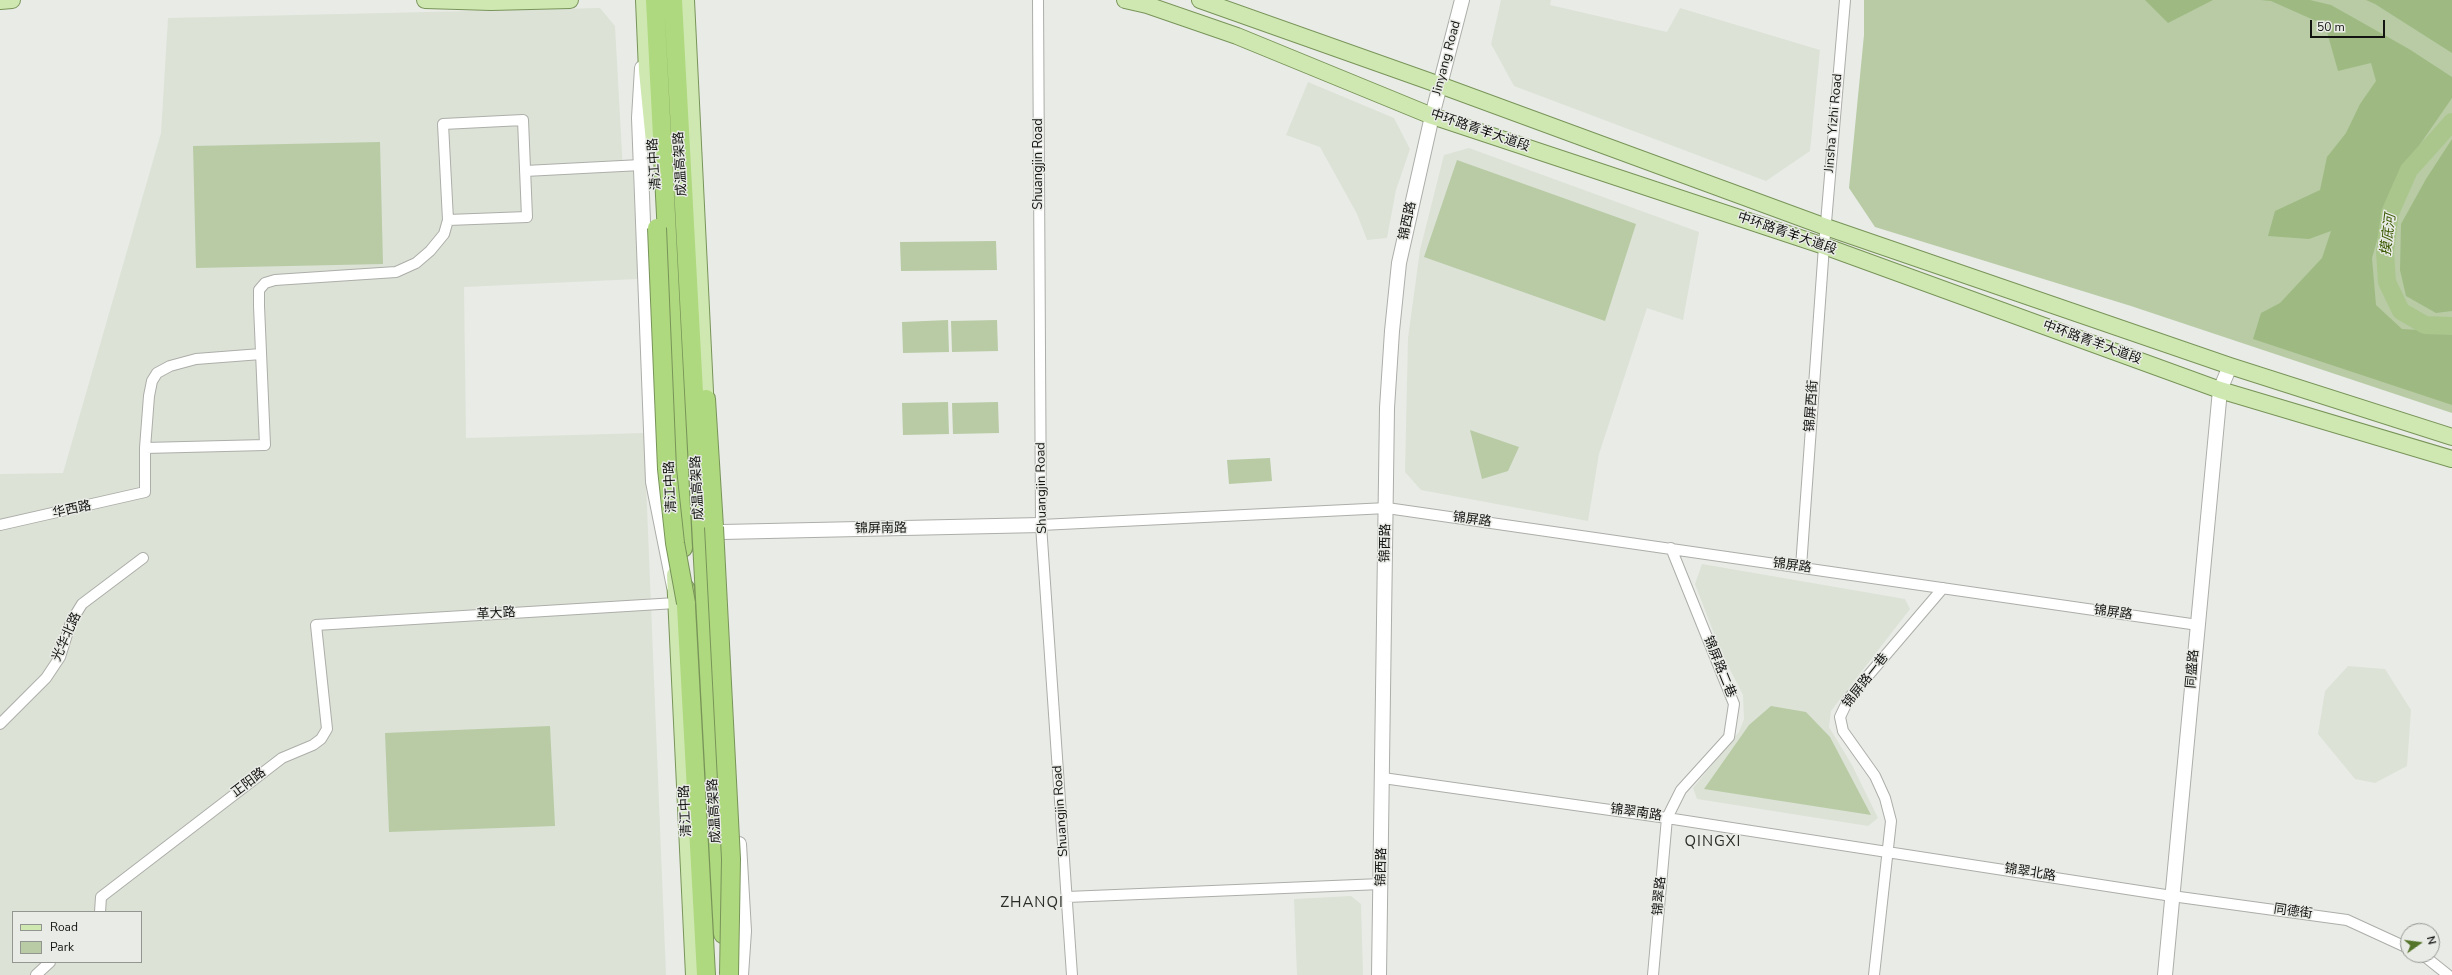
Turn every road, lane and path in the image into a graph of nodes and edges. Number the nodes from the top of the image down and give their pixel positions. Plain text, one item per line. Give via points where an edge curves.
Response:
1 (12, 0) edge
2 (425, 0) edge
3 (570, 0) edge
4 (644, 0) edge
5 (655, 0) edge
6 (673, 0) edge
7 (686, 0) edge
8 (1038, 0) edge
9 (1125, 0) edge
10 (1200, 0) edge
11 (1462, 0) edge
12 (1845, 0) edge
13 (0, 1) edge
14 (1142, 2) edge
15 (645, 18) junction
16 (647, 72) junction
17 (1440, 86) junction
18 (1432, 116) junction
19 (641, 165) junction
20 (525, 171) junction
21 (448, 220) junction
22 (1826, 227) junction
23 (1824, 246) junction
24 (261, 354) junction
25 (2230, 366) junction
26 (2220, 390) junction
27 (706, 399) junction
28 (2452, 437) edge
29 (145, 448) junction
30 (2452, 459) edge
31 (1387, 508) junction
32 (0, 525) edge
33 (1041, 525) junction
34 (718, 529) junction
35 (1671, 548) junction
36 (143, 558) dead end
37 (1801, 567) junction
38 (1942, 588) junction
39 (679, 602) junction
40 (316, 625) joint
41 (2198, 626) junction
42 (0, 724) edge
43 (1383, 778) junction
44 (1667, 818) junction
45 (1888, 851) junction
46 (1381, 884) junction
47 (2172, 896) junction
48 (1067, 897) junction
49 (100, 911) edge
50 (2400, 944) edge
51 (49, 963) edge
52 (2433, 963) edge
53 (36, 975) edge
54 (694, 975) edge
55 (706, 975) edge
56 (725, 975) edge
57 (730, 975) edge
58 (741, 975) edge
59 (1072, 975) edge
60 (1379, 975) edge
61 (1653, 975) edge
62 (1874, 975) edge
63 (2165, 975) edge
64 (2448, 975) edge

1 - 13 main road
2 - 3 main road
4 - 15 main road, 清江中路
5 - 39 highway, 成温高架路, bridge
6 - 56 highway, 成温高架路
7 - 27 main road
8 - 33 street, Shuangjin Road
9 - 14 main road, 中环路青羊大道段
10 - 17 main road, 中环路青羊大道段
11 - 17 street, Jinyang Road
12 - 22 street, Jinsha Yizhi Road
14 - 18 main road, 中环路青羊大道段 via 1237,36
15 - 16 main road, 清江中路
15 - 19 street via 639,118
16 - 39 main road, 清江中路 via 656,152
16 - 39 highway, bridge via 657,228 667,469
17 - 18 street, Jinyang Road
17 - 22 main road, 中环路青羊大道段
18 - 23 main road, 中环路青羊大道段
18 - 31 street, 锦西路 via 1399,263 1387,408
19 - 20 street
19 - 39 street via 653,482
20 - 21 street via 527,217
20 - 21 street via 523,120 443,124
21 - 24 street via 444,234 430,251 416,263 396,272 275,280 265,283 259,290
22 - 23 street, Jinsha Yizhi Road
22 - 25 main road, 中环路青羊大道段
23 - 26 main road, 中环路青羊大道段
23 - 37 street, 锦屏西街
24 - 29 street via 196,359 170,366 157,373 152,381 149,396
24 - 29 street via 265,445
25 - 26 street, 同盛路
25 - 28 main road, 中环路青羊大道段
26 - 30 main road, 中环路青羊大道段
26 - 41 street, 同盛路
27 - 34 highway
27 - 57 main road via 706,534
29 - 32 street, 华西路 via 144,492
31 - 33 street, 锦屏路
31 - 35 street, 锦屏路
31 - 43 street, 锦西路
33 - 34 street, 锦屏南路
33 - 48 street, Shuangjin Road
34 - 57 highway, bridge via 731,859
34 - 58 street via 744,931
35 - 37 street, 锦屏路
35 - 44 street, 锦屏路二巷 via 1734,704 1729,737 1681,790
36 - 42 street, 光华北路 via 82,604 71,622 60,656 46,678
37 - 38 street, 锦屏路
38 - 41 street, 锦屏路
38 - 45 street, 锦屏路一巷 via 1850,698 1840,717 1843,730 1875,776 1885,798 1891,821
39 - 40 street, 革大路
39 - 54 main road, 清江中路
39 - 55 highway, 成温高架路
40 - 49 street, 正阳路 via 327,729 321,739 282,758 101,896
41 - 47 street, 同盛路
43 - 44 street, 锦翠南路
43 - 46 street, 锦西路
44 - 45 street, 锦翠南路
44 - 61 street, 锦翠路
45 - 47 street, 锦翠北路
45 - 62 street
46 - 48 street
46 - 60 street, 锦西路
47 - 50 street, 同德街 via 2347,920
47 - 63 street, 同盛路
48 - 59 street, Shuangjin Road
51 - 53 street
52 - 64 street

